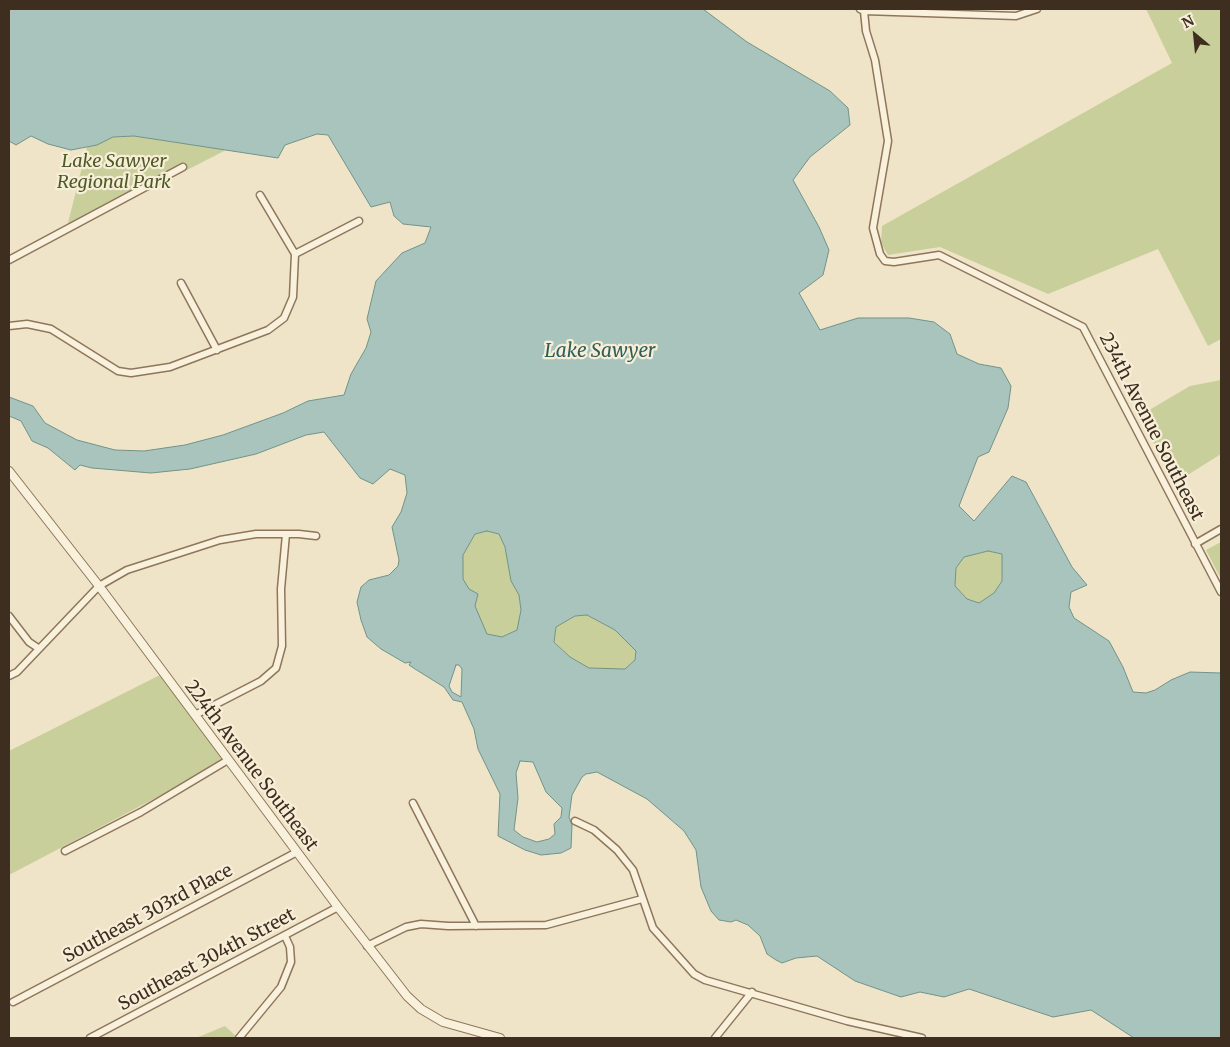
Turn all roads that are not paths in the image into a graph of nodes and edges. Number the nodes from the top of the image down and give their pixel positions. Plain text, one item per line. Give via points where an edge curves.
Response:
1 (1037, 9) edge
2 (862, 10) edge
3 (984, 12) edge
4 (183, 167) dead end
5 (260, 195) dead end
6 (359, 221) dead end
7 (295, 254) junction
8 (9, 260) edge
9 (181, 283) dead end
10 (9, 326) edge
11 (217, 350) junction
12 (9, 471) edge
13 (1221, 529) edge
14 (286, 534) junction
15 (316, 536) dead end
16 (1194, 544) junction
17 (99, 586) junction
18 (1221, 592) edge
19 (9, 616) edge
20 (38, 648) junction
21 (9, 676) edge
22 (195, 714) junction
23 (228, 760) junction
24 (413, 803) dead end
25 (575, 821) dead end
26 (65, 851) dead end
27 (297, 852) junction
28 (642, 899) junction
29 (338, 907) junction
30 (476, 926) junction
31 (285, 936) junction
32 (367, 946) junction
33 (752, 992) junction
34 (13, 1002) dead end
35 (90, 1038) edge
36 (239, 1038) edge
37 (500, 1038) edge
38 (715, 1038) edge
39 (922, 1038) edge

1 - 3 street via 1016,16
2 - 3 street
2 - 16 street, 234th Avenue Southeast via 875,60 888,141 873,228 880,254 885,261 894,262 939,255 1083,327
4 - 8 street
5 - 7 street
6 - 7 street
7 - 11 street via 293,297 284,318 268,330
9 - 11 street
10 - 11 street via 27,324 52,329 118,370 131,373 170,367
12 - 17 street, 224th Avenue Southeast
13 - 16 street
14 - 15 street
14 - 17 street via 256,534 219,541 133,567
14 - 22 street via 281,589 282,646 276,668 261,681
16 - 18 street, 234th Avenue Southeast
17 - 20 street
17 - 22 street, 224th Avenue Southeast
19 - 20 street via 29,642
20 - 21 street via 17,672
22 - 23 street, 224th Avenue Southeast
23 - 26 street via 142,812
23 - 27 street, 224th Avenue Southeast
24 - 30 street
25 - 28 street via 594,830 617,850 633,870
27 - 29 street, 224th Avenue Southeast
27 - 34 street, Southeast 303rd Place
28 - 30 street via 546,925
28 - 33 street via 653,928 694,974
29 - 31 street, Southeast 304th Street
29 - 32 street, 224th Avenue Southeast
30 - 32 street via 421,924 406,927
31 - 35 street, Southeast 304th Street
31 - 36 street via 291,962 281,987
32 - 37 street, 224th Avenue Southeast via 407,996 428,1013 459,1027
33 - 38 street
33 - 39 street

